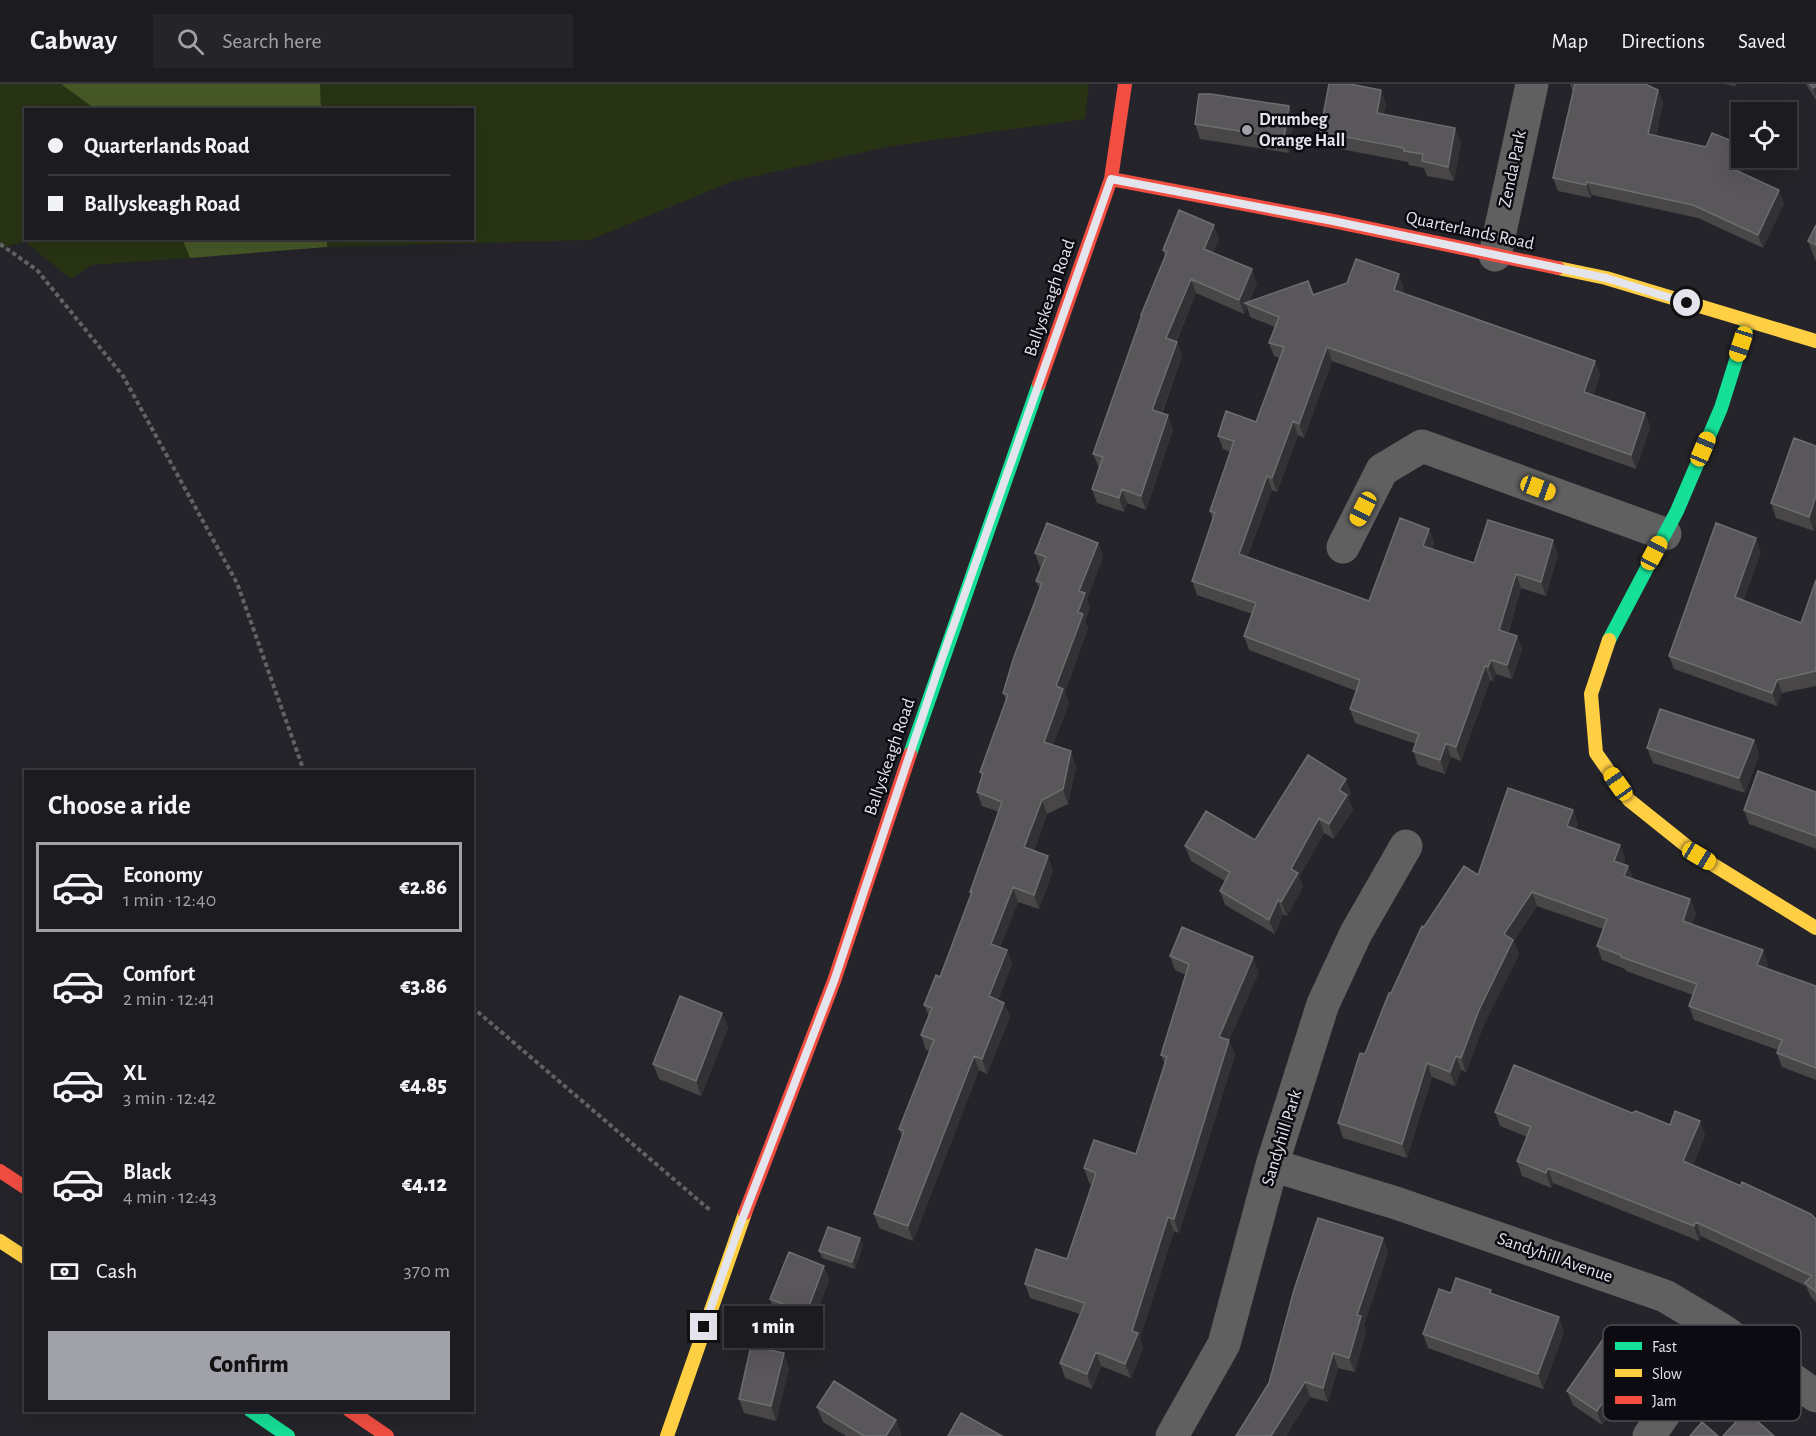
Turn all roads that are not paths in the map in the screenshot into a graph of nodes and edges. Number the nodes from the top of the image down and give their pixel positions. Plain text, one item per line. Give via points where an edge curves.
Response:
1 (1125, 84) edge
2 (1532, 84) edge
3 (1111, 179) junction
4 (1495, 255) junction
5 (1748, 322) junction
6 (1816, 341) edge
7 (1665, 534) junction
8 (1343, 547) dead end
9 (1406, 846) dead end
10 (1816, 928) edge
11 (1272, 1165) junction
12 (0, 1171) edge
13 (24, 1187) edge
14 (0, 1241) edge
15 (24, 1257) edge
16 (1714, 1325) edge
17 (1801, 1385) edge
18 (1816, 1396) edge
19 (253, 1412) edge
20 (353, 1412) edge
21 (1659, 1421) edge
22 (671, 1434) edge
23 (288, 1436) edge
24 (387, 1436) edge
25 (1172, 1436) edge
26 (1649, 1436) edge

1 - 3 main road, Ballyskeagh Road
2 - 4 street, Zenda Park
3 - 4 main road, Quarterlands Road
3 - 22 main road, Ballyskeagh Road via 939,667 834,981 737,1233
4 - 5 main road, Quarterlands Road via 1606,278
5 - 6 main road, Quarterlands Road
5 - 7 main road via 1721,408
7 - 8 street via 1422,446 1382,470
7 - 10 main road via 1612,632 1591,694 1596,753 1629,800 1672,835
9 - 11 street, Sandyhill Park via 1356,933 1323,1004
11 - 16 street, Sandyhill Avenue via 1396,1203 1665,1296
11 - 25 street, Sandyhill Park via 1224,1344
12 - 13 main road
14 - 15 main road
17 - 18 street, Sandyhill Avenue
19 - 23 main road
20 - 24 main road
21 - 26 street

